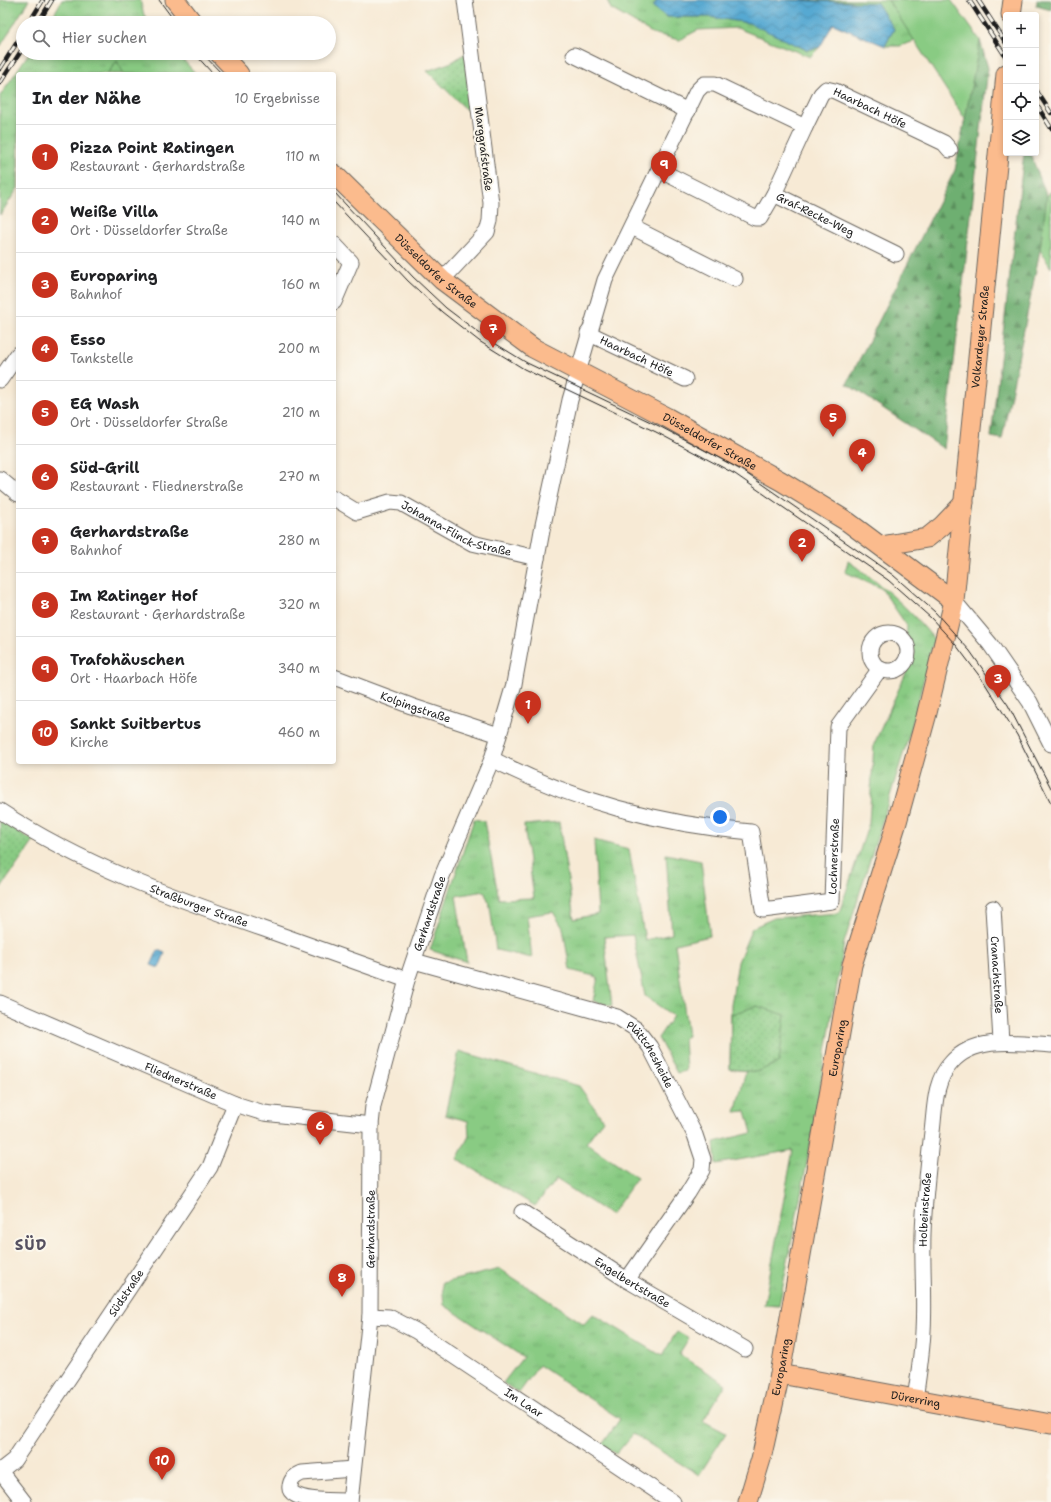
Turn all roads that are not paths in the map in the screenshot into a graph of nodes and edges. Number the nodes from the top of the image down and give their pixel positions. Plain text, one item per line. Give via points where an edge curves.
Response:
1 (174, 0) edge
2 (465, 0) edge
3 (1012, 0) edge
4 (1011, 12) edge
5 (187, 16) edge
6 (574, 55) dead end
7 (226, 60) edge
8 (237, 72) edge
9 (1005, 84) edge
10 (688, 111) junction
11 (805, 127) junction
12 (950, 150) dead end
13 (659, 170) junction
14 (336, 176) edge
15 (774, 194) junction
16 (632, 227) junction
17 (336, 246) edge
18 (896, 254) dead end
19 (734, 279) dead end
20 (442, 280) junction
21 (336, 297) edge
22 (588, 333) junction
23 (16, 357) edge
24 (578, 371) junction
25 (685, 379) dead end
26 (0, 380) edge
27 (0, 479) edge
28 (16, 492) edge
29 (336, 499) edge
30 (964, 503) junction
31 (881, 546) junction
32 (537, 558) junction
33 (954, 601) junction
34 (879, 670) dead end
35 (336, 678) edge
36 (499, 735) junction
37 (1051, 744) edge
38 (492, 759) junction
39 (0, 811) edge
40 (993, 908) dead end
41 (414, 961) junction
42 (407, 980) junction
43 (0, 1003) edge
44 (1001, 1042) junction
45 (1051, 1045) edge
46 (236, 1104) junction
47 (371, 1125) junction
48 (522, 1212) dead end
49 (626, 1280) junction
50 (370, 1316) junction
51 (745, 1349) dead end
52 (780, 1374) junction
53 (915, 1400) junction
54 (1051, 1424) edge
55 (353, 1468) junction
56 (0, 1471) edge
57 (24, 1502) edge
58 (350, 1502) edge
59 (673, 1502) edge
60 (748, 1502) edge

1 - 5 main road
2 - 20 street, Marggrafstraße via 491,203 490,221 487,232
3 - 4 main road
6 - 10 street
7 - 8 main road
9 - 30 main road, Volkardeyer Straße
10 - 11 street, Haarbach Höfe via 697,91 704,84 715,84
10 - 13 street, Haarbach Höfe
11 - 12 street, Haarbach Höfe via 821,94 826,89 834,90 944,144
11 - 15 street, Haarbach Höfe
13 - 15 street, Graf-Recke-Weg via 754,218 760,218
13 - 16 street, Haarbach Höfe
14 - 20 main road, Düsseldorfer Straße
15 - 18 street, Graf-Recke-Weg
16 - 19 street
16 - 22 street, Haarbach Höfe via 605,280
17 - 21 street via 351,262
20 - 24 main road, Düsseldorfer Straße via 533,348
22 - 24 street, Haarbach Höfe
22 - 25 street, Haarbach Höfe
23 - 26 street
24 - 31 main road, Düsseldorfer Straße via 781,481 848,522
24 - 32 street, Gerhardstraße via 568,407
27 - 28 street
29 - 32 street, Johanna-Flinck-Straße via 357,512 390,502 401,503 472,543
30 - 31 main road via 927,538
30 - 33 main road, Volkardeyer Straße
31 - 33 main road, Düsseldorfer Straße
32 - 36 street, Gerhardstraße via 514,684
33 - 37 street, Düsseldorfer Straße via 990,644 1030,702
33 - 52 main road, Europaring via 897,822 852,965
34 - 38 street, Lochnerstraße via 838,727 832,901 763,910 751,832 722,830 665,819 602,803 539,782
35 - 36 street, Kolpingstraße
36 - 38 street, Gerhardstraße
38 - 41 street, Gerhardstraße via 442,876
39 - 42 street, Straßburger Straße via 58,846 123,877 194,905
40 - 44 street, Cranachstraße
41 - 42 street, Gerhardstraße
41 - 49 street, Plättchesheide via 617,1017 636,1029 650,1047 695,1135 703,1159 702,1170
42 - 47 street, Gerhardstraße via 385,1057
43 - 46 street, Fliednerstraße
44 - 45 street
44 - 53 street, Holbeinstraße via 964,1052 951,1062 942,1075 937,1090 926,1180 923,1331
46 - 47 street, Fliednerstraße via 264,1113
46 - 56 street, Südstraße via 210,1167 14,1460
47 - 50 street, Gerhardstraße
48 - 49 street, Engelbertstraße
49 - 51 street, Engelbertstraße
50 - 55 street, Gerhardstraße
50 - 59 street, Im Laar via 389,1317 416,1331
52 - 53 main road, Dürerring
52 - 60 main road, Europaring
53 - 54 main road, Dürerring
55 - 58 street, Gerhardstraße
55 - 58 street, Gerhardstraße via 302,1473 294,1476 290,1490 293,1497 300,1501
56 - 57 street

